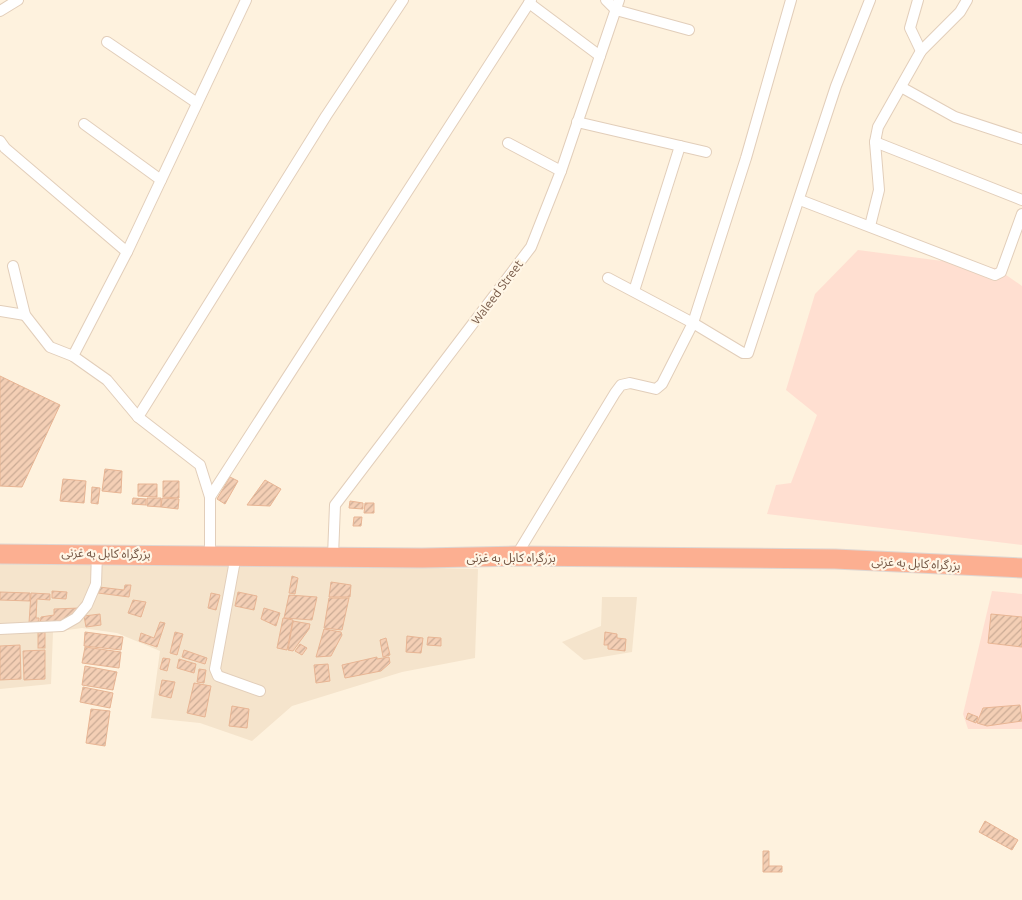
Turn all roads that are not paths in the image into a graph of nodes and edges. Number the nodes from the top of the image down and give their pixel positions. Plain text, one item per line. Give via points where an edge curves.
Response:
1 (18, 0) edge
2 (246, 0) edge
3 (403, 0) edge
4 (606, 0) edge
5 (791, 0) edge
6 (870, 0) edge
7 (918, 0) edge
8 (968, 0) edge
9 (530, 2) edge
10 (618, 5) edge
11 (0, 11) edge
12 (689, 30) dead end
13 (107, 42) dead end
14 (921, 51) junction
15 (600, 56) junction
16 (901, 87) junction
17 (197, 102) junction
18 (577, 122) junction
19 (84, 124) dead end
20 (1022, 139) edge
21 (875, 142) junction
22 (508, 143) dead end
23 (680, 146) junction
24 (2, 147) edge
25 (706, 152) dead end
26 (561, 171) junction
27 (162, 180) junction
28 (800, 200) junction
29 (1022, 200) edge
30 (1022, 214) edge
31 (870, 226) junction
32 (127, 252) junction
33 (12, 266) dead end
34 (608, 278) dead end
35 (634, 291) junction
36 (0, 311) edge
37 (25, 314) junction
38 (693, 323) junction
39 (73, 356) junction
40 (138, 417) junction
41 (210, 497) junction
42 (97, 553) junction
43 (0, 554) edge
44 (210, 554) junction
45 (236, 555) junction
46 (333, 556) junction
47 (516, 556) junction
48 (1022, 568) edge
49 (0, 628) edge
50 (260, 691) dead end

1 - 11 street
2 - 17 street
3 - 40 street via 326,116
4 - 10 street
5 - 38 street via 746,158
6 - 28 street via 836,86
7 - 14 street via 910,28
8 - 14 street
9 - 15 street
9 - 41 street
10 - 12 street
10 - 15 street, Waleed Street
13 - 17 street
14 - 16 street
15 - 18 street, Waleed Street
16 - 20 street via 955,117
16 - 21 street via 878,126
17 - 27 street
18 - 23 street
18 - 26 street, Waleed Street
19 - 27 street
21 - 29 street
21 - 31 street via 879,190
22 - 26 street
23 - 25 street
23 - 35 street
24 - 32 street
26 - 46 street, Waleed Street via 531,247 335,505
27 - 32 street
28 - 31 street
28 - 38 street via 748,353 742,353
30 - 31 street via 1001,272 995,275
32 - 39 street
33 - 37 street
34 - 35 street
35 - 38 street
36 - 37 street
37 - 39 street via 50,347
38 - 47 street via 662,384 656,389 630,383 621,385
39 - 40 street via 107,380
40 - 41 street via 200,465
41 - 44 street
42 - 43 highway, بزرگراه کابل به غزنی
42 - 44 highway, بزرگراه کابل به غزنی
42 - 49 street via 96,584 87,605 76,618 62,626
44 - 45 highway, بزرگراه کابل به غزنی
45 - 46 highway, بزرگراه کابل به غزنی
45 - 50 street via 215,669 218,676
46 - 47 highway, بزرگراه کابل به غزنی
47 - 48 highway, بزرگراه کابل به غزنی via 836,559

